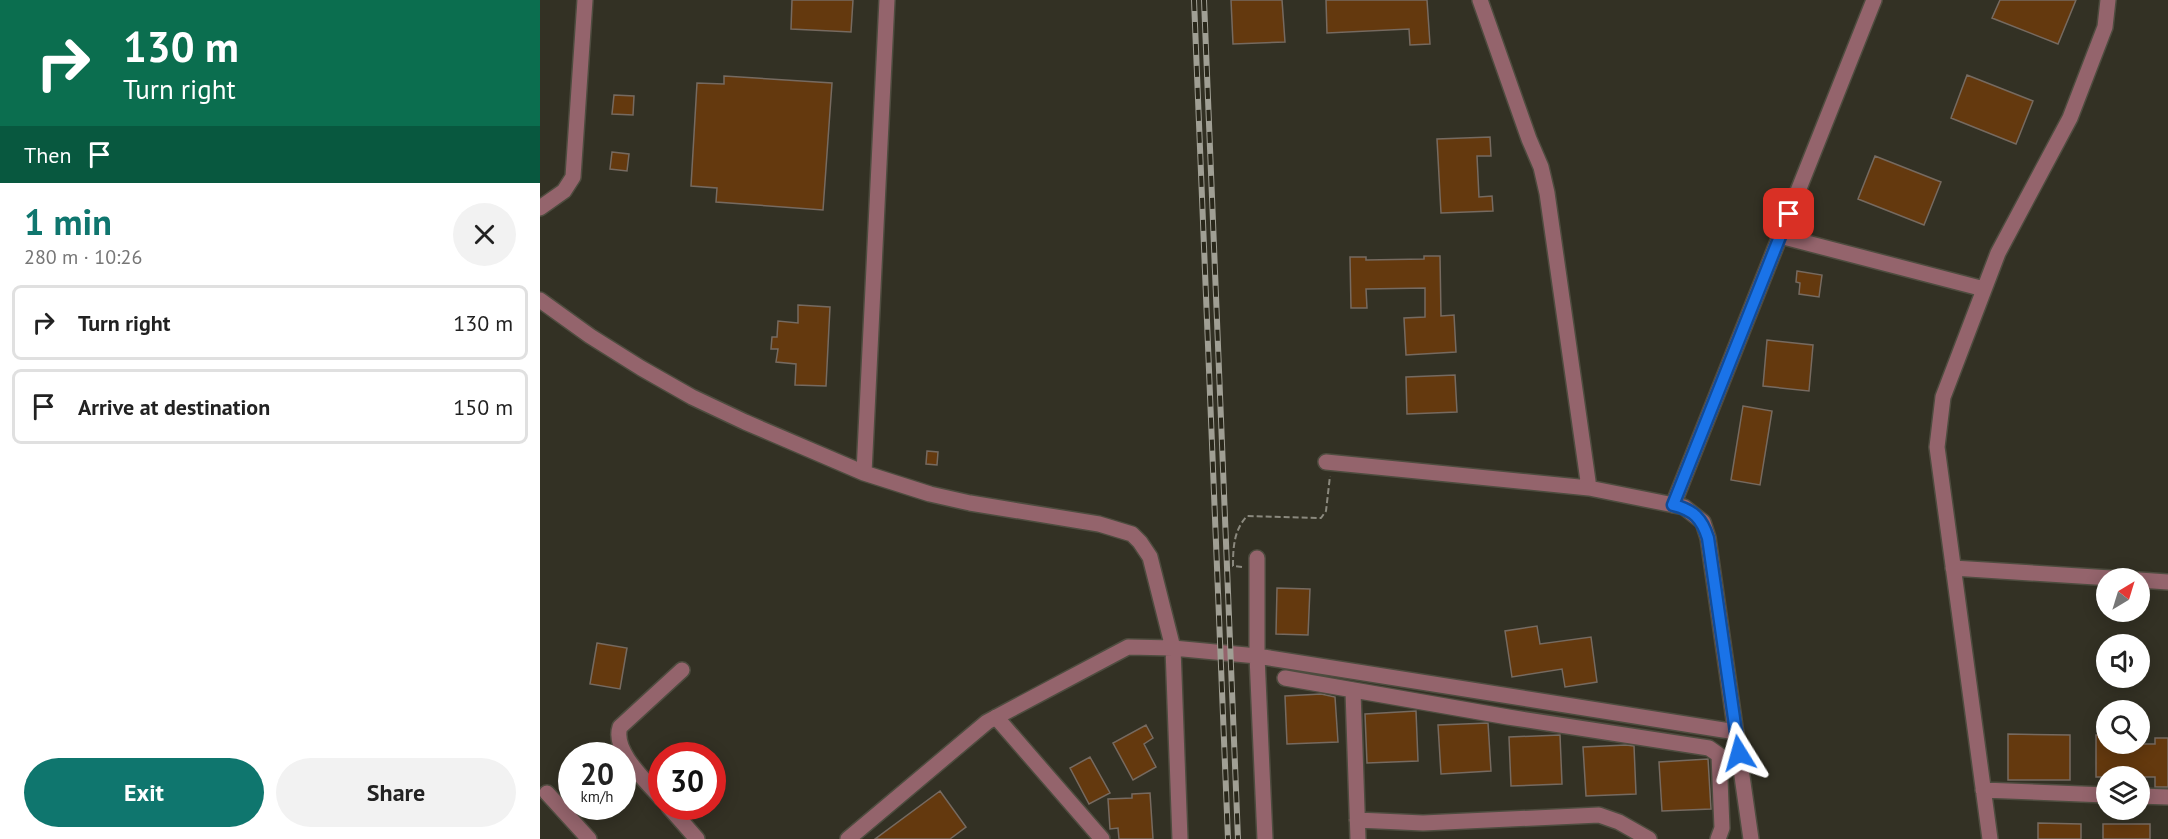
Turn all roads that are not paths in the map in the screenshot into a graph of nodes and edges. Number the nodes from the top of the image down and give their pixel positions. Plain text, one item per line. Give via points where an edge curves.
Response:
1 (585, 0) edge
2 (888, 0) edge
3 (1480, 0) edge
4 (1874, 0) edge
5 (2108, 0) edge
6 (540, 208) edge
7 (1780, 236) junction
8 (1984, 289) junction
9 (540, 300) edge
10 (1328, 468) road end
11 (864, 473) junction
12 (1589, 488) junction
13 (1673, 505) junction
14 (1257, 563) road end
15 (1954, 571) junction
16 (2096, 578) edge
17 (2150, 581) edge
18 (2168, 582) edge
19 (1173, 648) junction
20 (1257, 656) junction
21 (682, 670) dead end
22 (1285, 678) dead end
23 (1353, 691) junction
24 (996, 717) junction
25 (1736, 732) junction
26 (648, 783) edge
27 (1983, 790) junction
28 (547, 793) dead end
29 (2096, 795) edge
30 (2150, 796) edge
31 (2168, 797) edge
32 (680, 820) edge
33 (1358, 820) junction
34 (1095, 836) edge
35 (589, 839) edge
36 (697, 839) edge
37 (848, 839) edge
38 (1180, 839) edge
39 (1265, 839) edge
40 (1358, 839) edge
41 (1649, 839) edge
42 (1718, 839) edge
43 (1751, 839) edge
44 (1990, 839) edge

1 - 6 street via 573,177 564,191
2 - 11 street
3 - 12 street via 1547,193
4 - 7 street
5 - 8 street via 2105,27 2070,118 1998,253
7 - 8 street
7 - 13 street
8 - 15 street via 1943,397 1938,423 1937,447
9 - 11 street via 624,358 692,397
10 - 12 street
11 - 19 street via 970,503 1099,524 1132,534 1149,557
12 - 13 street
13 - 25 street via 1684,507 1703,522 1708,538
14 - 20 street
15 - 16 street
15 - 27 street
17 - 18 street
19 - 20 street
19 - 24 street via 1128,647
19 - 38 street
20 - 25 street
20 - 39 street
21 - 26 street via 620,727 620,744 628,761
22 - 23 street
23 - 33 street
23 - 42 street via 1709,748 1719,755 1722,828
24 - 34 street
24 - 37 street
25 - 43 street
27 - 29 street
27 - 44 street
28 - 35 street
30 - 31 street
32 - 36 street
33 - 40 street
33 - 41 street via 1423,823 1599,815

